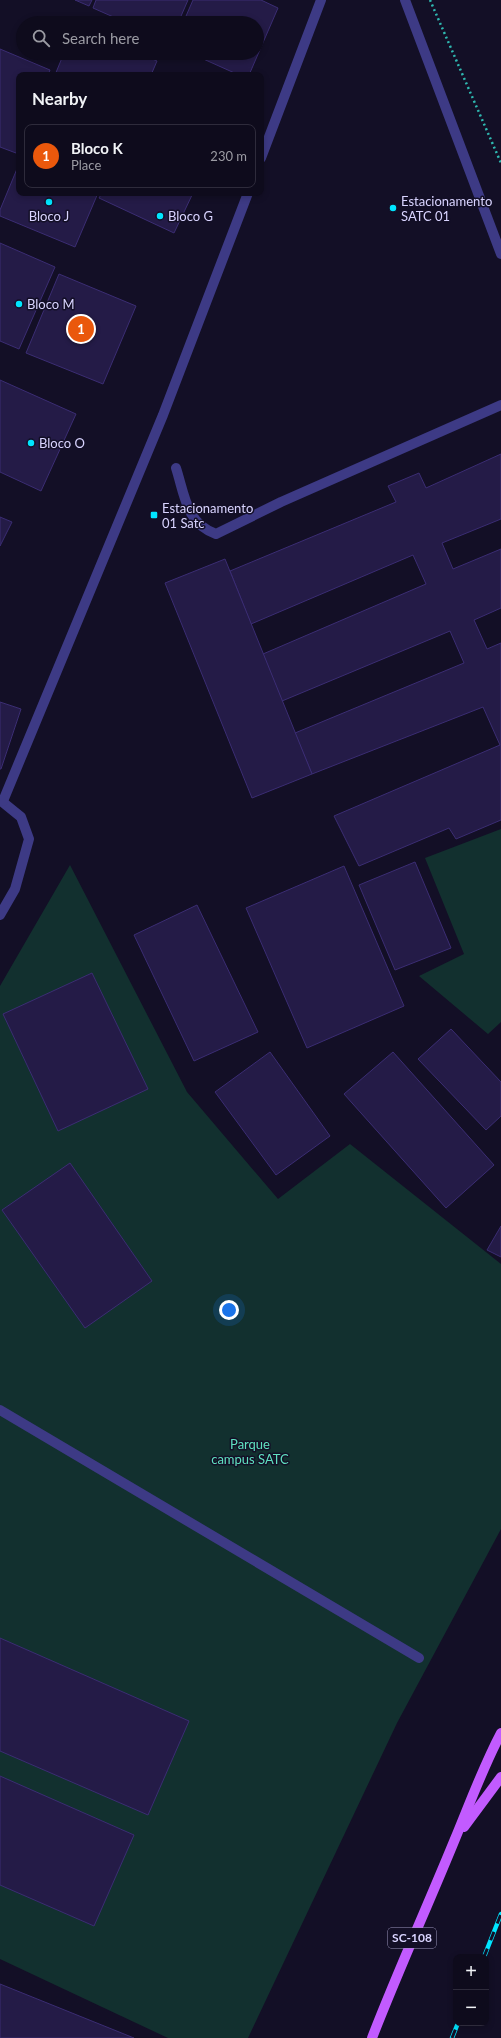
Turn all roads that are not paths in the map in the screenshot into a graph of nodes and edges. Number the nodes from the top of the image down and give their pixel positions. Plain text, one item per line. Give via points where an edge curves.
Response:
1 (321, 0) edge
2 (405, 0) edge
3 (264, 150) edge
4 (247, 196) edge
5 (501, 254) edge
6 (501, 405) edge
7 (176, 468) dead end
8 (2, 800) edge
9 (0, 915) edge
10 (0, 1410) edge
11 (419, 1658) dead end
12 (501, 1733) edge
13 (501, 1777) edge
14 (455, 1840) junction
15 (372, 2038) edge

1 - 3 lane
2 - 5 lane
4 - 8 lane via 163,415
6 - 7 lane via 281,502 216,534 205,530 192,518
8 - 9 lane via 21,817 29,839 15,889
10 - 11 lane
12 - 14 main road, SC-108 via 491,1751
13 - 14 main road, SC-108
14 - 15 main road, SC-108 via 406,1951

